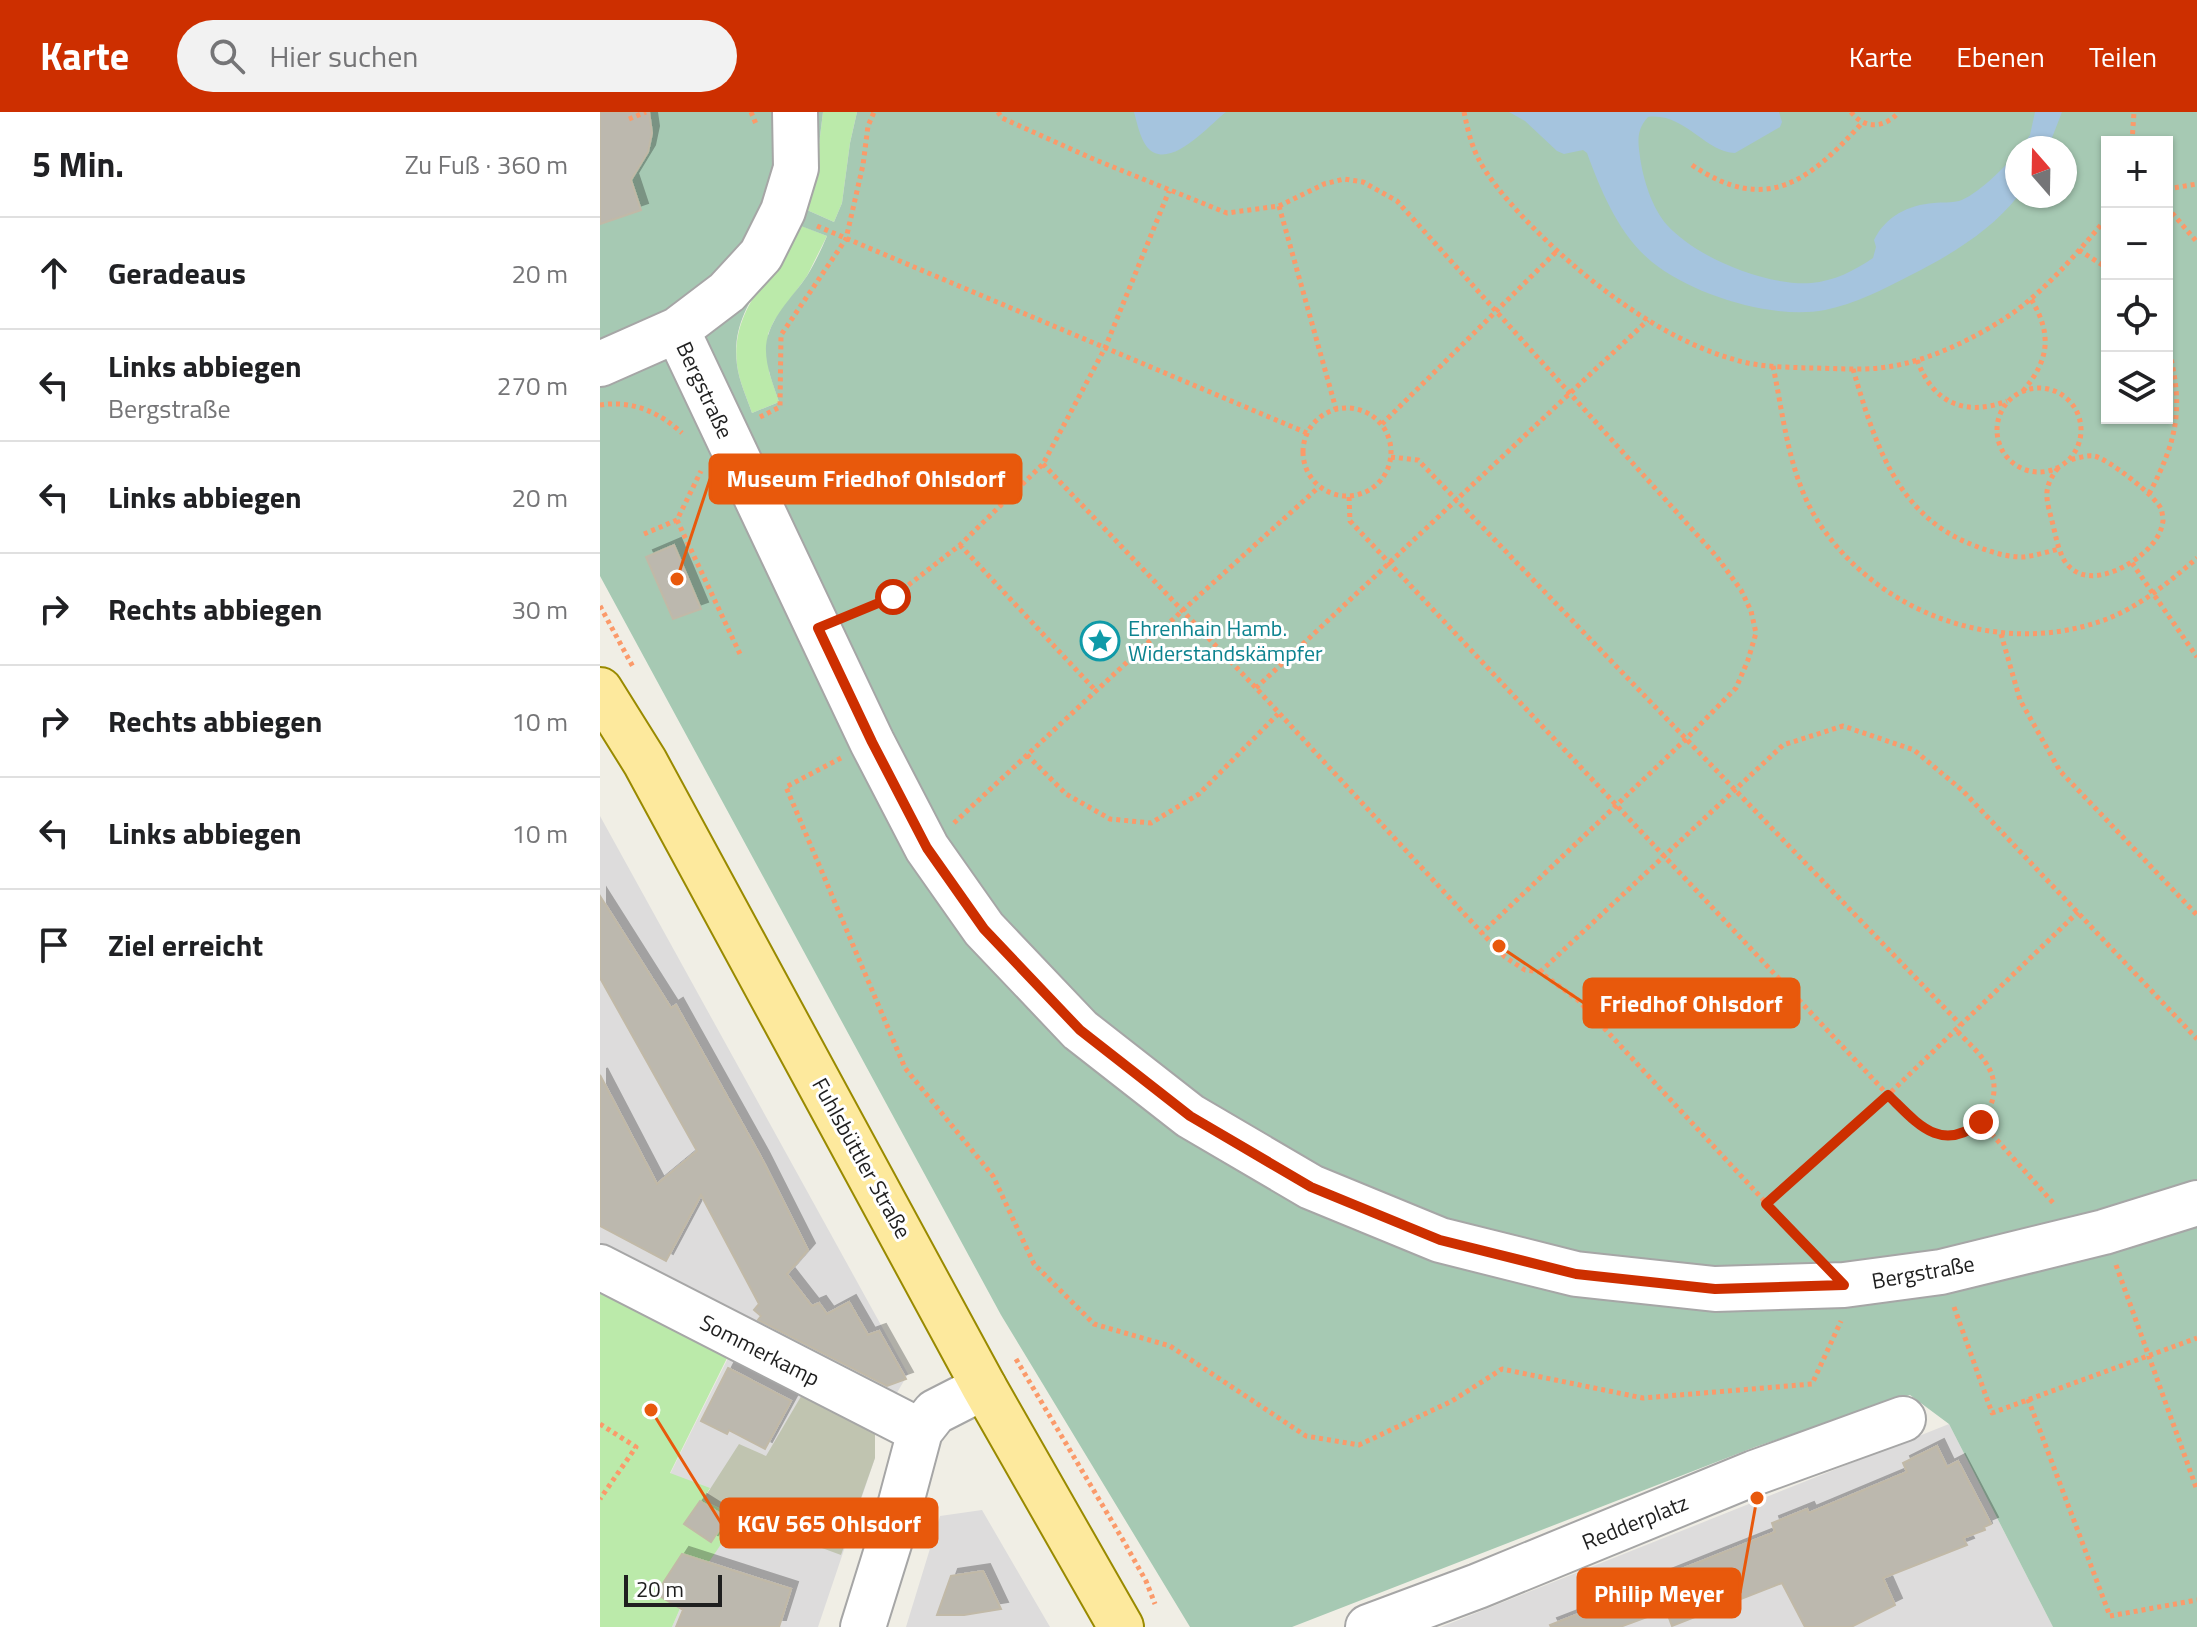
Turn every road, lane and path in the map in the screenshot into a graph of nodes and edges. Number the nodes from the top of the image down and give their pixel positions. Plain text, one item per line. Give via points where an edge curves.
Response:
1 (646, 112) edge
2 (751, 112) edge
3 (795, 112) edge
4 (874, 112) edge
5 (998, 112) edge
6 (1464, 112) edge
7 (1851, 112) edge
8 (1899, 112) edge
9 (2134, 112) edge
10 (629, 119) dead end
11 (1862, 123) junction
12 (2132, 136) edge
13 (757, 137) dead end
14 (1692, 165) dead end
15 (2197, 184) edge
16 (2173, 188) edge
17 (1169, 191) junction
18 (1279, 206) junction
19 (2168, 208) edge
20 (783, 211) junction
21 (2101, 225) edge
22 (846, 239) junction
23 (2197, 242) edge
24 (2079, 250) junction
25 (1557, 251) junction
26 (2101, 264) edge
27 (2031, 299) junction
28 (1496, 308) junction
29 (1648, 320) junction
30 (677, 330) junction
31 (1105, 348) junction
32 (2170, 352) edge
33 (1917, 360) junction
34 (600, 364) edge
35 (1773, 366) junction
36 (1853, 369) junction
37 (2023, 391) junction
38 (1570, 392) junction
39 (2010, 400) junction
40 (600, 405) edge
41 (1336, 409) junction
42 (1382, 424) junction
43 (1307, 433) junction
44 (708, 437) junction
45 (1391, 457) junction
46 (2070, 460) junction
47 (1043, 464) junction
48 (2058, 468) junction
49 (1319, 487) junction
50 (2149, 494) junction
51 (1349, 497) junction
52 (1457, 499) junction
53 (677, 520) junction
54 (644, 534) dead end
55 (960, 545) junction
56 (2059, 549) junction
57 (2197, 558) edge
58 (2132, 563) junction
59 (1390, 564) junction
60 (2154, 595) junction
61 (1182, 611) junction
62 (818, 628) junction
63 (2001, 634) junction
64 (740, 654) dead end
65 (2197, 657) edge
66 (1256, 688) junction
67 (600, 690) edge
68 (1096, 691) junction
69 (1278, 714) junction
70 (1685, 740) junction
71 (849, 754) dead end
72 (1027, 755) junction
73 (1735, 789) junction
74 (1615, 806) junction
75 (927, 848) junction
76 (1664, 854) junction
77 (2078, 912) junction
78 (2197, 915) edge
79 (1482, 933) junction
80 (1540, 972) junction
81 (1961, 1025) junction
82 (1956, 1030) junction
83 (2197, 1039) edge
84 (1888, 1095) junction
85 (1981, 1122) junction
86 (2197, 1203) edge
87 (1766, 1204) junction
88 (2094, 1234) junction
89 (600, 1267) edge
90 (1941, 1272) junction
91 (1845, 1297) junction
92 (2197, 1338) edge
93 (2150, 1355) junction
94 (984, 1387) junction
95 (2028, 1399) junction
96 (1903, 1419) dead end
97 (600, 1424) edge
98 (920, 1431) junction
99 (2197, 1490) edge
100 (600, 1499) edge
101 (2197, 1600) edge
102 (863, 1627) edge
103 (1121, 1627) edge
104 (1368, 1627) edge

1 - 10 path
2 - 13 path
3 - 20 street via 796,168
4 - 22 path
5 - 17 path
6 - 25 path via 1479,160
7 - 11 path
8 - 11 path via 1881,125
9 - 12 path
11 - 14 path via 1810,174 1784,185 1748,190
15 - 16 path
17 - 18 path via 1227,213
17 - 31 path
18 - 28 path via 1344,179 1363,182 1397,201
18 - 41 path
19 - 23 path
20 - 22 path
20 - 30 street via 761,255 727,292
21 - 24 path
22 - 31 path
22 - 44 path via 781,335 780,407
24 - 26 path
24 - 27 path
25 - 28 path
25 - 29 path
27 - 33 path via 1977,335
27 - 37 path via 2046,336 2044,357
28 - 38 path
28 - 42 path
29 - 35 path via 1702,348
29 - 38 path
30 - 34 street
30 - 44 street, Bergstraße
31 - 43 path
31 - 47 path
32 - 50 path via 2177,378 2178,419 2168,458
33 - 36 path
33 - 39 path via 1935,392 1952,403 1991,407
35 - 36 path
35 - 63 path via 1795,471 1818,522 1853,565 1896,599 1947,622
36 - 56 path via 1897,484 1935,524 1987,551 2023,557
37 - 39 path
37 - 46 path via 2051,390 2074,406 2082,434
38 - 52 path
38 - 70 path via 1717,557 1751,611 1756,633 1736,688
39 - 48 path via 1998,423 2002,449 2020,467 2045,472
40 - 44 path via 643,408
41 - 42 path via 1361,410
41 - 43 path via 1314,422
42 - 45 path
43 - 49 path via 1304,462
44 - 53 path
44 - 62 street, Bergstraße
45 - 51 path via 1385,477 1375,487
45 - 52 path via 1418,460
46 - 48 path
46 - 50 path via 2095,456
47 - 55 path
47 - 61 path
48 - 56 path via 2045,496
49 - 51 path
49 - 61 path
50 - 58 path via 2163,519 2151,547
51 - 59 path via 1350,521
52 - 59 path
52 - 70 path
53 - 54 path
53 - 64 path
55 - 62 path via 893,597
55 - 68 path
56 - 58 path via 2066,564 2080,573 2101,576
57 - 60 path
58 - 60 path
59 - 66 path
59 - 74 path
60 - 63 path via 2106,619 2054,632
60 - 65 path
61 - 66 path
61 - 68 path
62 - 75 street, Bergstraße
63 - 78 path via 2020,700 2060,771
66 - 69 path
67 - 94 main road, Fuhlsbüttler Straße via 645,762
68 - 72 path
69 - 72 path via 1199,794 1151,823 1110,819 1088,807 1066,794
69 - 79 path
70 - 73 path
70 - 74 path
71 - 91 path via 786,787 905,1068 993,1176 1034,1264 1094,1324 1170,1346 1306,1436 1359,1445 1452,1401 1502,1369 1643,1398 1812,1384
72 - 75 path
73 - 76 path
73 - 77 path via 1783,745 1843,726 1914,750 1963,791
73 - 81 path
74 - 76 path
74 - 79 path
75 - 91 street, Bergstraße via 984,929 1080,1030 1190,1116 1311,1187 1440,1240 1576,1274
76 - 80 path
76 - 84 path
77 - 81 path
77 - 83 path
79 - 80 path via 1505,957 1525,970
80 - 87 path via 1578,1000
81 - 82 path
82 - 84 path
82 - 85 path via 1993,1079 1991,1106
84 - 85 path via 1931,1133 1951,1136
84 - 87 path
85 - 88 path
86 - 88 street, Bergstraße
87 - 91 path
88 - 90 street, Bergstraße
88 - 93 path
89 - 98 street, Sommerkamp
90 - 91 street, Bergstraße
90 - 95 path via 1992,1413
92 - 93 path
93 - 95 path
93 - 99 path
94 - 98 street via 935,1412
94 - 103 main road, Fuhlsbüttler Straße
95 - 101 path via 2110,1616
96 - 104 street, Redderplatz
97 - 100 path via 636,1447
98 - 102 street

